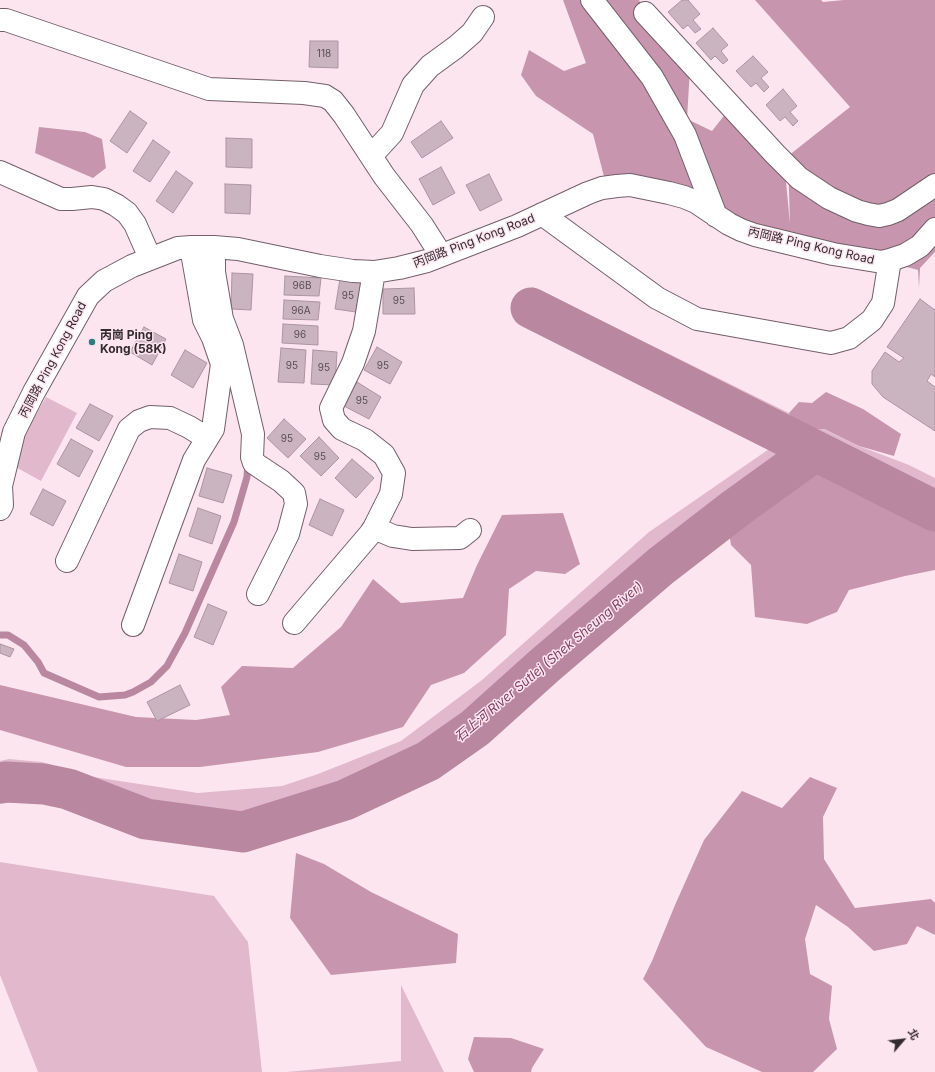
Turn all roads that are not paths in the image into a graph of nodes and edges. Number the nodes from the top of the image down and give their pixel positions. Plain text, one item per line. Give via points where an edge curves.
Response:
1 (592, 0) edge
2 (645, 13) dead end
3 (483, 16) dead end
4 (0, 20) edge
5 (371, 156) junction
6 (0, 172) edge
7 (935, 185) edge
8 (542, 214) junction
9 (716, 216) junction
10 (935, 229) edge
11 (191, 247) junction
12 (214, 247) junction
13 (441, 255) junction
14 (150, 258) junction
15 (890, 260) junction
16 (374, 272) junction
17 (207, 438) junction
18 (0, 509) edge
19 (374, 528) junction
20 (470, 530) dead end
21 (67, 561) dead end
22 (258, 594) dead end
23 (294, 623) dead end
24 (133, 625) dead end

1 - 9 street via 652,77 686,134
2 - 7 street via 775,154 799,178 829,198 857,211 879,216 898,210
3 - 5 street via 472,32 430,66 413,85 392,133
4 - 5 street via 209,89 325,96 333,101 344,115
5 - 13 street
6 - 14 street via 61,199 92,197 116,205 127,213 135,224
8 - 9 street, 丙岡路 Ping Kong Road via 602,188 630,185 684,197
8 - 13 street, 丙岡路 Ping Kong Road
8 - 15 street via 657,298 697,319 832,343 848,338 872,320 883,303
9 - 15 street, 丙岡路 Ping Kong Road via 755,235 833,254 882,262
10 - 15 street, 丙岡路 Ping Kong Road via 920,246
11 - 12 street, 丙岡路 Ping Kong Road
11 - 14 street, 丙岡路 Ping Kong Road via 178,248
11 - 17 street via 204,320 222,364 213,429
12 - 16 street, 丙岡路 Ping Kong Road via 252,251 320,266
12 - 22 street via 214,272 222,319 232,345 253,434 252,457 254,463 294,493 296,504 288,534
13 - 16 street, 丙岡路 Ping Kong Road via 428,261
14 - 18 street, 丙岡路 Ping Kong Road via 104,281 88,296 14,432 0,486
16 - 19 street via 364,330 353,363 331,408 334,420 342,429 365,440 384,455 394,473 391,494
17 - 21 street via 170,418 150,417 129,429
17 - 24 street via 194,460
19 - 20 street via 412,540 460,538
19 - 23 street

